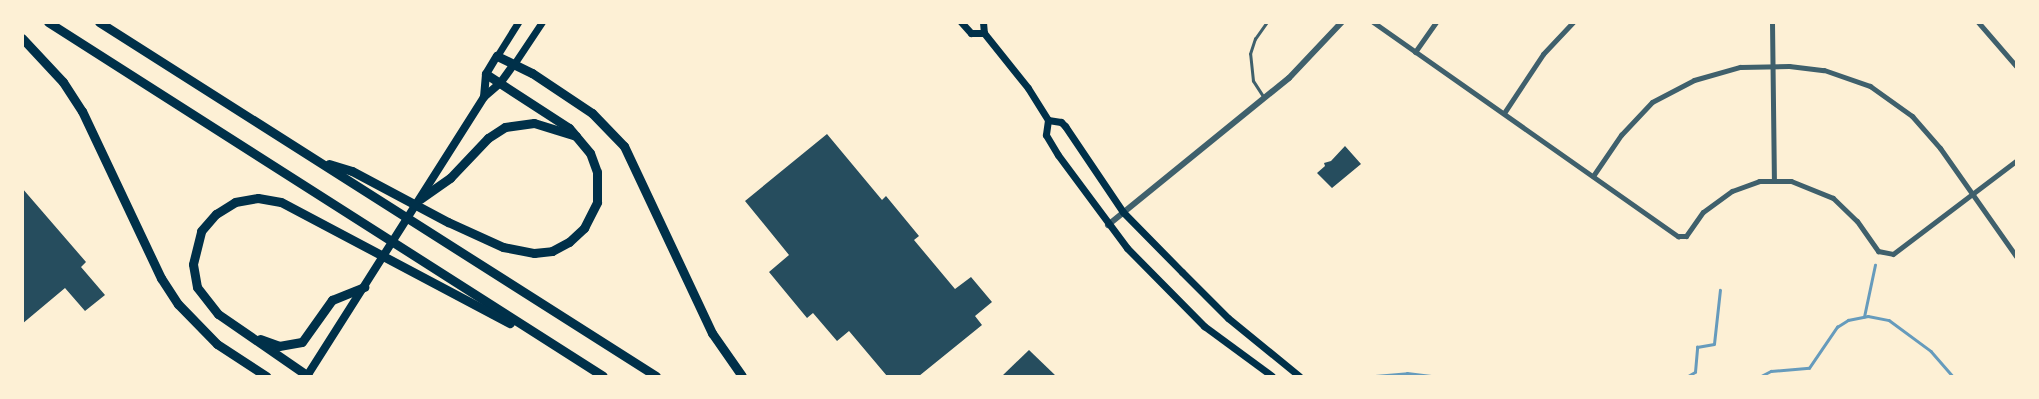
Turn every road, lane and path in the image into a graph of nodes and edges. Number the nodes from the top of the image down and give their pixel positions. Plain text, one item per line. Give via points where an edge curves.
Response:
1 (48, 22) edge
2 (99, 22) edge
3 (518, 22) edge
4 (542, 22) edge
5 (961, 22) edge
6 (983, 22) edge
7 (1267, 22) edge
8 (1342, 22) edge
9 (1373, 22) edge
10 (1436, 22) edge
11 (1573, 22) edge
12 (1772, 22) edge
13 (1978, 22) edge
14 (984, 33) junction
15 (22, 38) edge
16 (1415, 52) junction
17 (497, 56) junction
18 (514, 64) junction
19 (1772, 66) junction
20 (2016, 66) edge
21 (486, 74) junction
22 (501, 82) junction
23 (484, 97) junction
24 (1265, 99) junction
25 (1504, 113) junction
26 (1048, 120) junction
27 (576, 136) junction
28 (2016, 161) edge
29 (320, 162) junction
30 (1593, 176) junction
31 (1774, 180) junction
32 (1972, 194) junction
33 (420, 199) junction
34 (1123, 212) junction
35 (1108, 225) junction
36 (2016, 256) edge
37 (364, 287) junction
38 (247, 334) junction
39 (578, 360) junction
40 (266, 376) edge
41 (307, 376) edge
42 (603, 376) edge
43 (656, 376) edge
44 (742, 376) edge
45 (1272, 376) edge
46 (1300, 376) edge

1 - 39 highway
2 - 29 highway
3 - 17 main road
4 - 18 main road
5 - 14 main road via 971,33
6 - 14 main road
7 - 24 lane via 1255,39 1250,68 1253,81
8 - 24 street via 1313,56
9 - 16 street
10 - 16 street
11 - 25 street via 1539,59
12 - 19 street
13 - 20 street
14 - 26 main road via 1028,88
15 - 40 highway via 62,82 82,111 162,278 178,304 217,344
16 - 25 street
17 - 18 highway
17 - 21 main road
18 - 22 main road
18 - 44 highway via 592,113 624,146 712,333
19 - 30 street via 1725,69 1658,98 1621,135
19 - 31 street
19 - 32 street via 1840,74 1884,94 1927,131
21 - 22 highway
21 - 23 main road
22 - 23 main road
22 - 27 highway
23 - 33 main road
24 - 34 street
25 - 30 street
26 - 34 main road via 1065,126
26 - 35 main road via 1046,135
27 - 29 highway via 590,153 597,172 594,211 584,228 569,242 539,253 503,247 352,171
27 - 33 highway via 545,124 514,124 488,138 450,178
28 - 32 street
29 - 43 highway
30 - 31 street via 1671,233 1682,236 1720,197 1752,183
31 - 32 street via 1807,185 1833,198 1885,255 1892,254
32 - 36 street
33 - 37 main road
34 - 35 street
34 - 46 main road via 1228,318
35 - 45 main road via 1175,299 1215,335
37 - 38 highway via 332,300 302,342 279,346
37 - 41 main road
38 - 39 highway via 218,314 202,296 194,274 194,252 201,231 216,214 235,202 264,199 296,210
38 - 41 highway
39 - 42 highway

